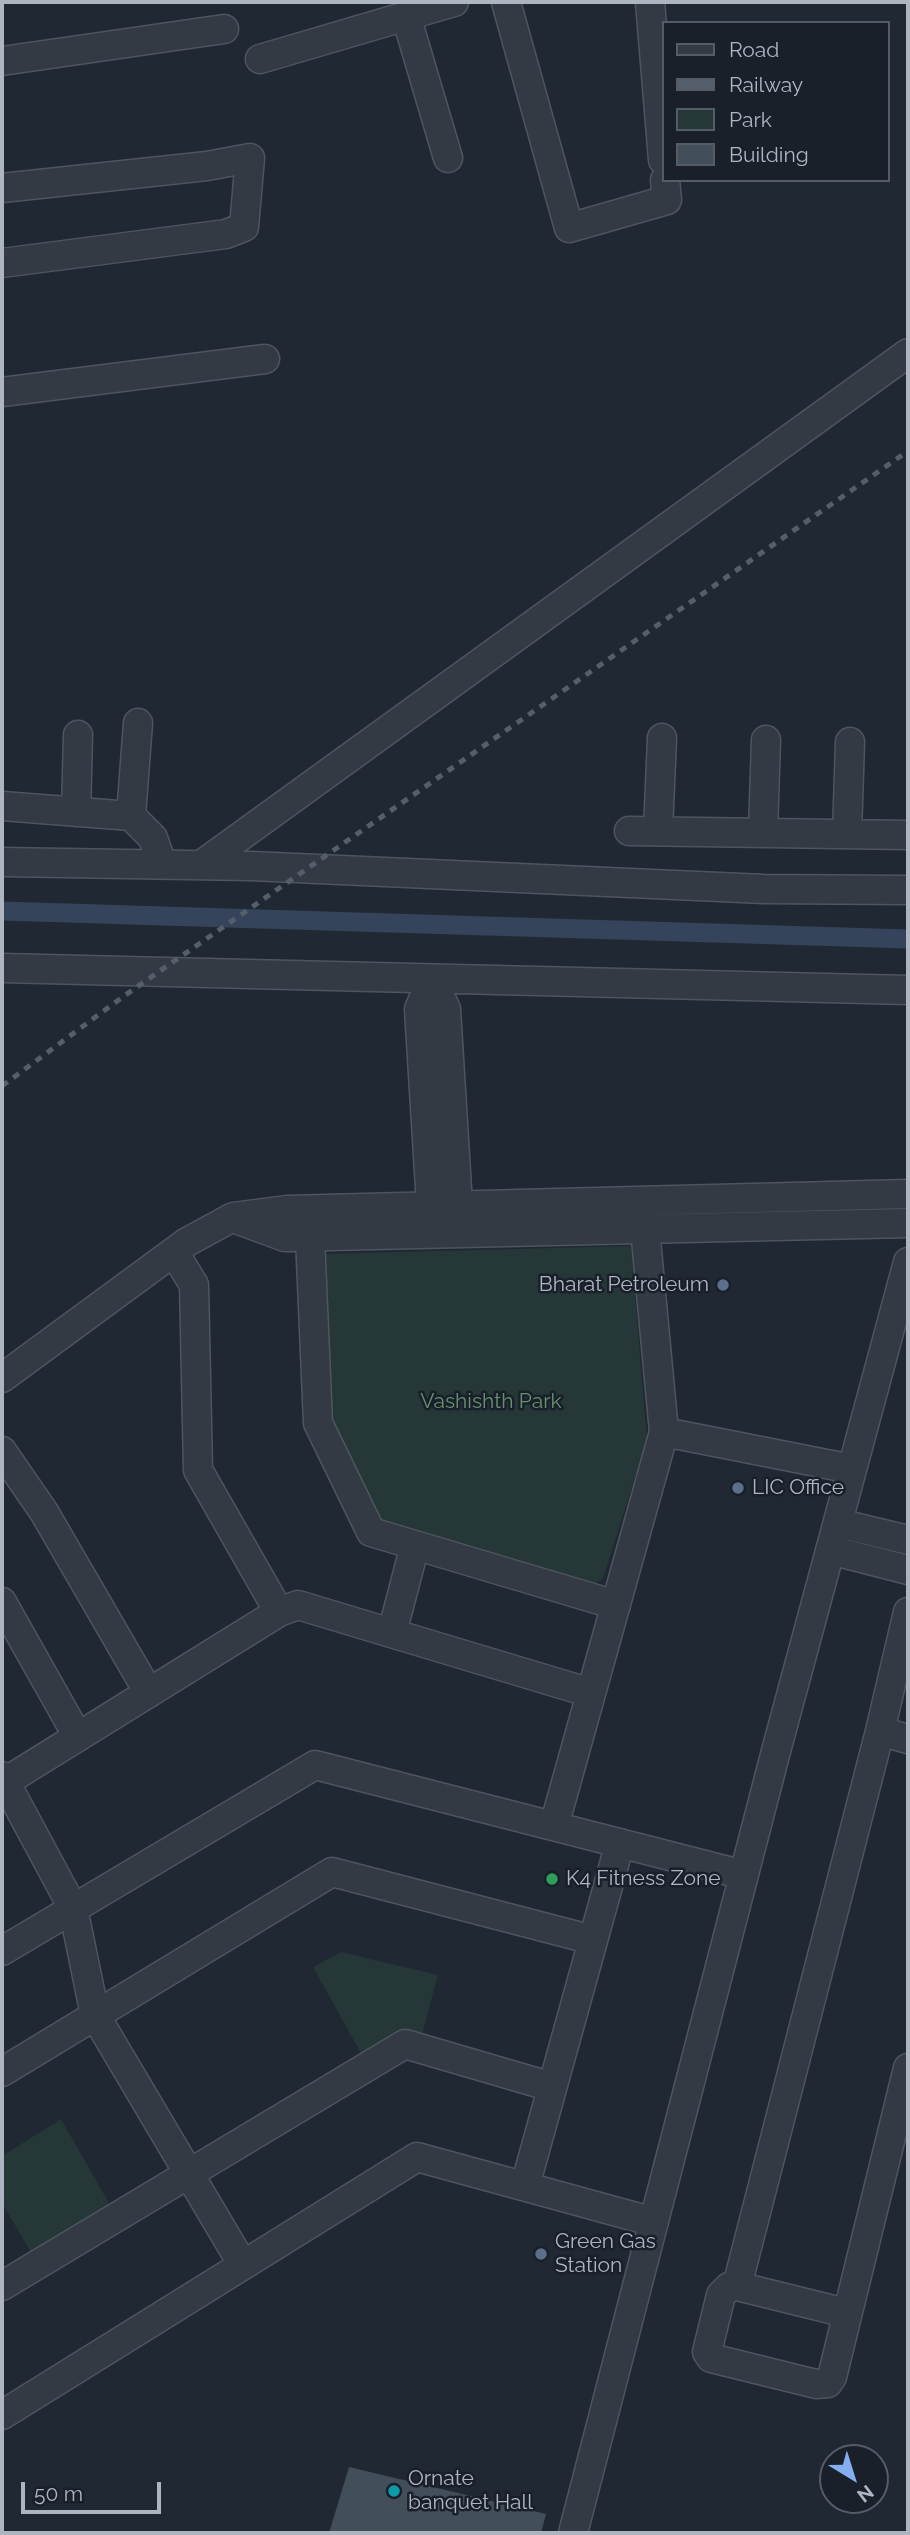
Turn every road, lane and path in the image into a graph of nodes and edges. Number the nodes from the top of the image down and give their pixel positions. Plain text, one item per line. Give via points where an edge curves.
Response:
1 (454, 2) edge
2 (506, 2) edge
3 (650, 2) edge
4 (406, 16) junction
5 (224, 29) dead end
6 (260, 59) dead end
7 (2, 61) edge
8 (662, 148) edge
9 (448, 158) dead end
10 (665, 182) edge
11 (2, 188) edge
12 (2, 263) edge
13 (908, 353) edge
14 (265, 359) dead end
15 (2, 392) edge
16 (138, 723) dead end
17 (78, 735) dead end
18 (662, 738) dead end
19 (766, 740) dead end
20 (850, 742) dead end
21 (2, 806) edge
22 (76, 812) junction
23 (131, 816) junction
24 (629, 831) dead end
25 (658, 831) junction
26 (763, 832) junction
27 (847, 834) junction
28 (908, 835) edge
29 (2, 862) edge
30 (162, 864) junction
31 (201, 865) junction
32 (908, 890) edge
33 (2, 968) edge
34 (432, 979) junction
35 (908, 990) edge
36 (908, 1194) edge
37 (444, 1205) junction
38 (233, 1217) junction
39 (908, 1223) edge
40 (645, 1229) junction
41 (440, 1233) junction
42 (310, 1237) junction
43 (174, 1252) junction
44 (908, 1262) edge
45 (2, 1378) edge
46 (664, 1432) junction
47 (2, 1451) edge
48 (852, 1469) junction
49 (838, 1522) junction
50 (908, 1540) edge
51 (415, 1545) junction
52 (831, 1550) junction
53 (908, 1570) edge
54 (2, 1602) edge
55 (616, 1605) junction
56 (279, 1612) junction
57 (908, 1612) edge
58 (392, 1633) junction
59 (149, 1693) junction
60 (592, 1693) junction
61 (880, 1731) junction
62 (78, 1737) junction
63 (908, 1739) edge
64 (3, 1779) edge
65 (12, 1821) edge
66 (554, 1826) junction
67 (620, 1843) junction
68 (744, 1875) junction
69 (73, 1908) junction
70 (593, 1940) junction
71 (2, 1951) edge
72 (96, 2015) junction
73 (908, 2068) edge
74 (2, 2072) edge
75 (552, 2087) junction
76 (190, 2174) junction
77 (525, 2186) junction
78 (654, 2222) junction
79 (243, 2265) junction
80 (2, 2286) edge
81 (737, 2286) junction
82 (846, 2313) junction
83 (2, 2415) edge
84 (573, 2533) edge

1 - 4 street
2 - 10 street via 569,228 667,201
3 - 8 street
4 - 6 street
4 - 9 street
5 - 7 street
11 - 12 street via 250,158 244,227 226,234
13 - 31 street
14 - 15 street
16 - 23 street
17 - 22 street
18 - 25 street
19 - 26 street
20 - 27 street
21 - 22 street
22 - 23 street
23 - 30 street via 153,838
24 - 25 street
25 - 26 street
26 - 27 street
27 - 28 street
29 - 30 street
30 - 31 street
31 - 32 street via 765,889
33 - 34 street
34 - 35 street
34 - 37 street via 446,1009
36 - 37 street
37 - 38 street via 287,1210
37 - 41 street
38 - 42 street via 285,1237
38 - 43 street
39 - 40 street
40 - 41 street
40 - 46 street
41 - 42 street
42 - 51 street via 318,1423 371,1532
43 - 45 street
43 - 56 street via 194,1285 198,1470
44 - 48 street
46 - 48 street
46 - 55 street
47 - 59 street via 44,1513
48 - 49 street
49 - 50 street
49 - 52 street
51 - 55 street
51 - 58 street
52 - 53 street
52 - 68 street
54 - 62 street
55 - 60 street
56 - 58 street via 298,1605
56 - 59 street
57 - 61 street
58 - 60 street
59 - 62 street
60 - 66 street
61 - 63 street
61 - 81 street
62 - 64 street
64 - 65 street
65 - 69 street
66 - 67 street
66 - 69 street via 315,1765
67 - 68 street
67 - 70 street
68 - 78 street
69 - 71 street
69 - 72 street
70 - 72 street via 332,1872
70 - 75 street
72 - 74 street
72 - 76 street
73 - 82 street
75 - 76 street via 405,2044
75 - 77 street
76 - 79 street
76 - 80 street
77 - 78 street
77 - 79 street via 417,2157
78 - 84 street
79 - 83 street
81 - 82 street
81 - 82 street via 721,2295 709,2356 803,2381 822,2385 832,2377

